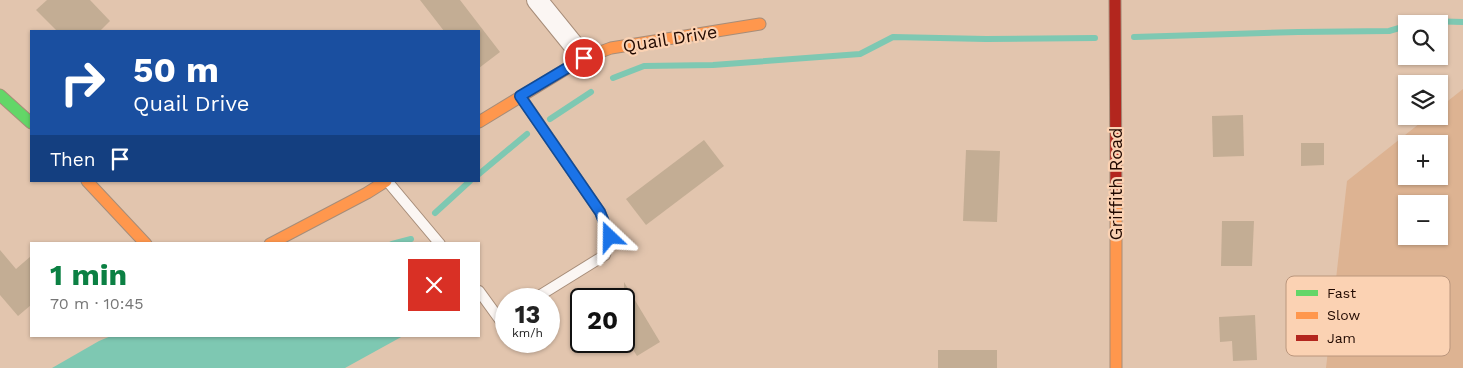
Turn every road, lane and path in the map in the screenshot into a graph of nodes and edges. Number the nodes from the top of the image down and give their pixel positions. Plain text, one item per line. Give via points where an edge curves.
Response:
1 (537, 0) edge
2 (1115, 0) edge
3 (760, 24) dead end
4 (584, 58) junction
5 (0, 95) edge
6 (520, 96) junction
7 (480, 121) edge
8 (30, 122) edge
9 (88, 182) edge
10 (384, 182) edge
11 (387, 182) edge
12 (144, 242) edge
13 (274, 242) edge
14 (438, 242) edge
15 (552, 288) edge
16 (480, 292) edge
17 (495, 313) edge
18 (1116, 368) edge

1 - 4 street
2 - 18 street, Griffith Road
3 - 4 street, Quail Drive via 620,47
4 - 6 street, Quail Drive
5 - 8 street
6 - 7 street, Quail Drive
6 - 15 lane via 600,212 610,237 605,255
9 - 12 street
10 - 13 street
11 - 14 lane
16 - 17 lane

